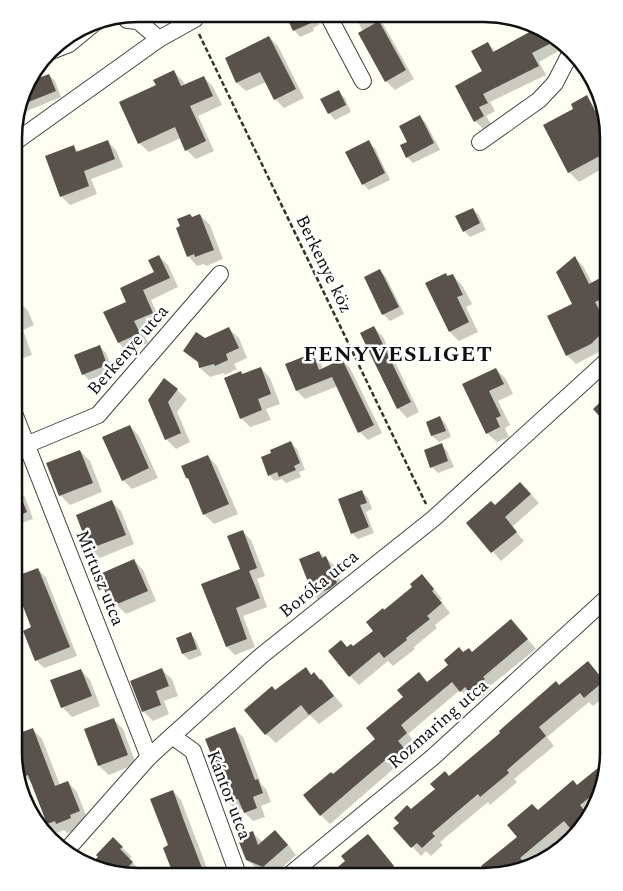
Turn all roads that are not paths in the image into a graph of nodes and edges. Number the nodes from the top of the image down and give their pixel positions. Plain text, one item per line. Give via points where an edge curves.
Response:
1 (139, 22) edge
2 (190, 22) edge
3 (332, 22) edge
4 (158, 39) junction
5 (568, 58) edge
6 (363, 81) dead end
7 (22, 137) edge
8 (480, 142) dead end
9 (220, 274) dead end
10 (600, 367) edge
11 (22, 434) edge
12 (26, 445) junction
13 (600, 604) edge
14 (172, 736) junction
15 (149, 757) junction
16 (70, 846) edge
17 (236, 868) edge
18 (298, 868) edge

1 - 4 street
2 - 4 street
3 - 6 street
4 - 7 street
5 - 8 street via 555,83 540,100
9 - 12 street, Berkenye utca via 98,415
10 - 14 street, Boróka utca via 433,519 262,656
11 - 12 street, Mirtusz utca
12 - 15 street, Mirtusz utca
13 - 18 street, Rozmaring utca via 433,757
14 - 15 street, Boróka utca
14 - 17 street, Kántor utca via 193,751
15 - 16 street, Boróka utca

